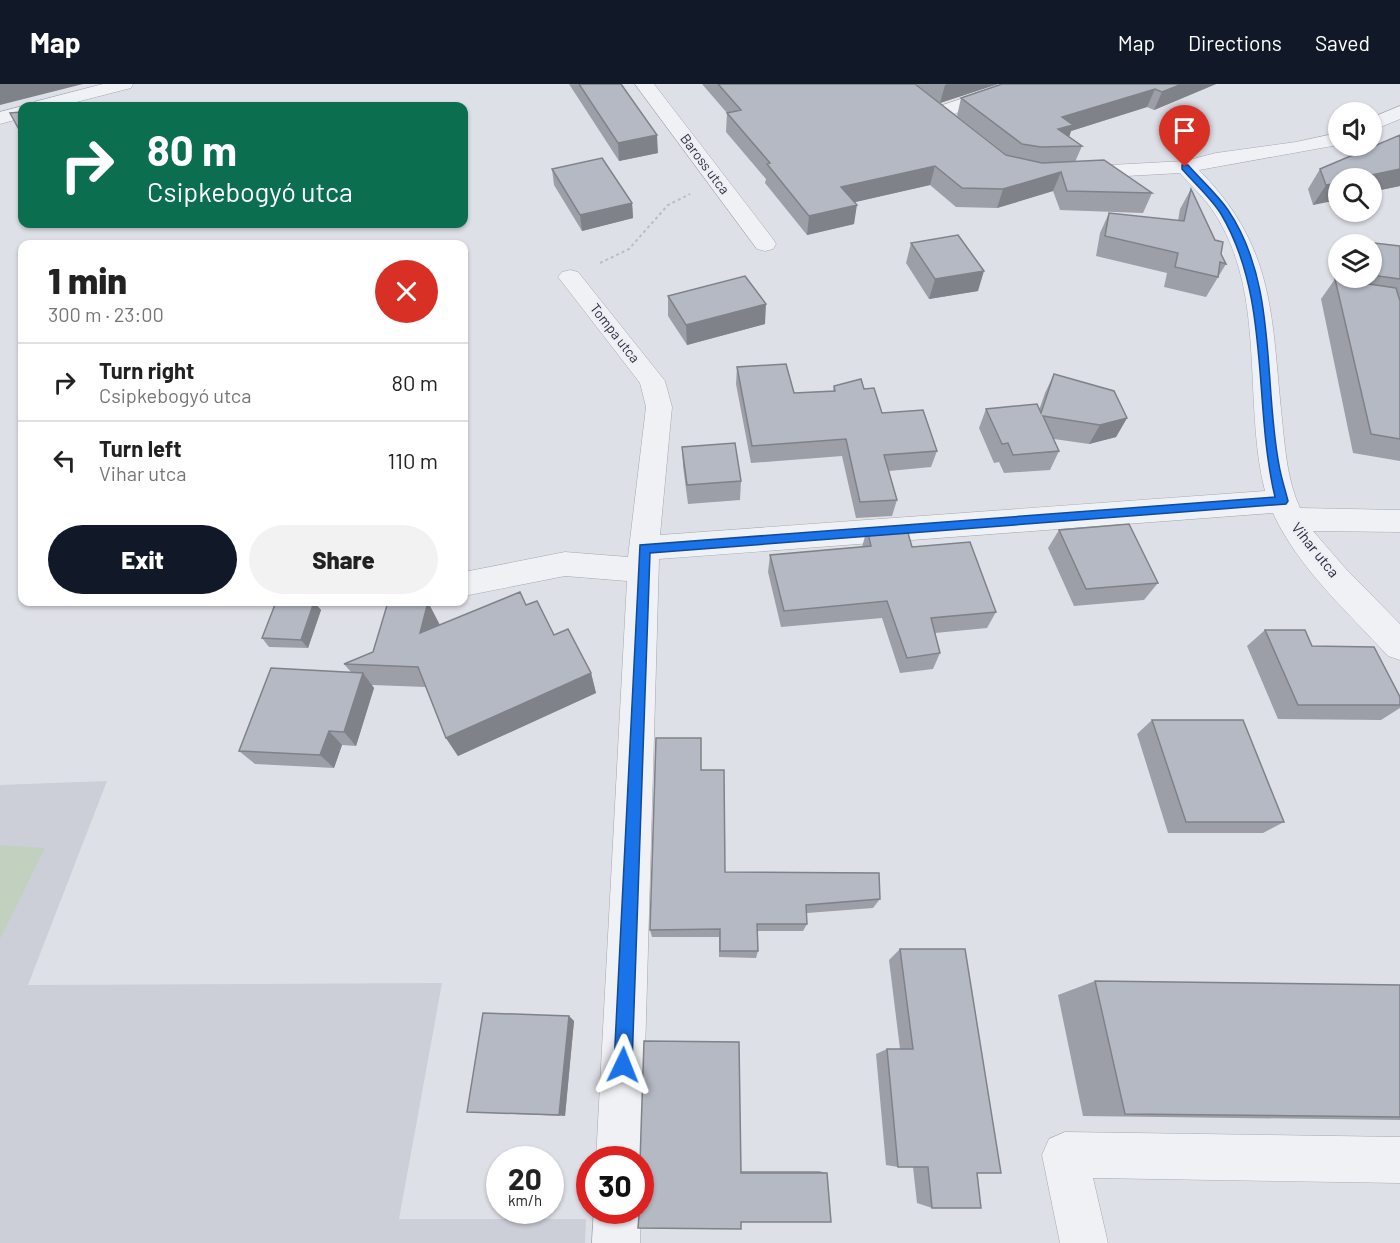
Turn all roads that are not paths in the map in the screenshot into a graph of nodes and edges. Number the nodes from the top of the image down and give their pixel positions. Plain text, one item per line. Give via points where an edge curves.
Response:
1 (124, 84) edge
2 (644, 84) edge
3 (1023, 84) edge
4 (919, 99) edge
5 (56, 102) edge
6 (1400, 112) edge
7 (18, 113) edge
8 (938, 113) junction
9 (0, 118) edge
10 (1382, 120) edge
11 (956, 127) edge
12 (1328, 141) edge
13 (1185, 167) junction
14 (1058, 173) edge
15 (765, 244) dead end
16 (570, 277) road end
17 (1286, 510) junction
18 (1400, 521) edge
19 (644, 559) junction
20 (469, 583) dead end
21 (1400, 646) edge
22 (620, 1146) edge
23 (1400, 1160) edge
24 (617, 1224) edge
25 (616, 1243) edge
26 (1084, 1243) edge

1 - 5 street
2 - 15 street, Baross utca
3 - 8 street
4 - 8 street
6 - 10 street
7 - 9 street
8 - 11 street
12 - 13 street
13 - 14 street
13 - 17 street, Vihar utca via 1224,210 1247,262 1257,298 1273,465
16 - 19 street, Tompa utca via 652,381 659,407
17 - 18 street
17 - 19 street
17 - 21 street, Vihar utca via 1314,552
19 - 20 street via 565,564
19 - 22 street, Tompa utca
23 - 26 street via 1065,1155
24 - 25 street

